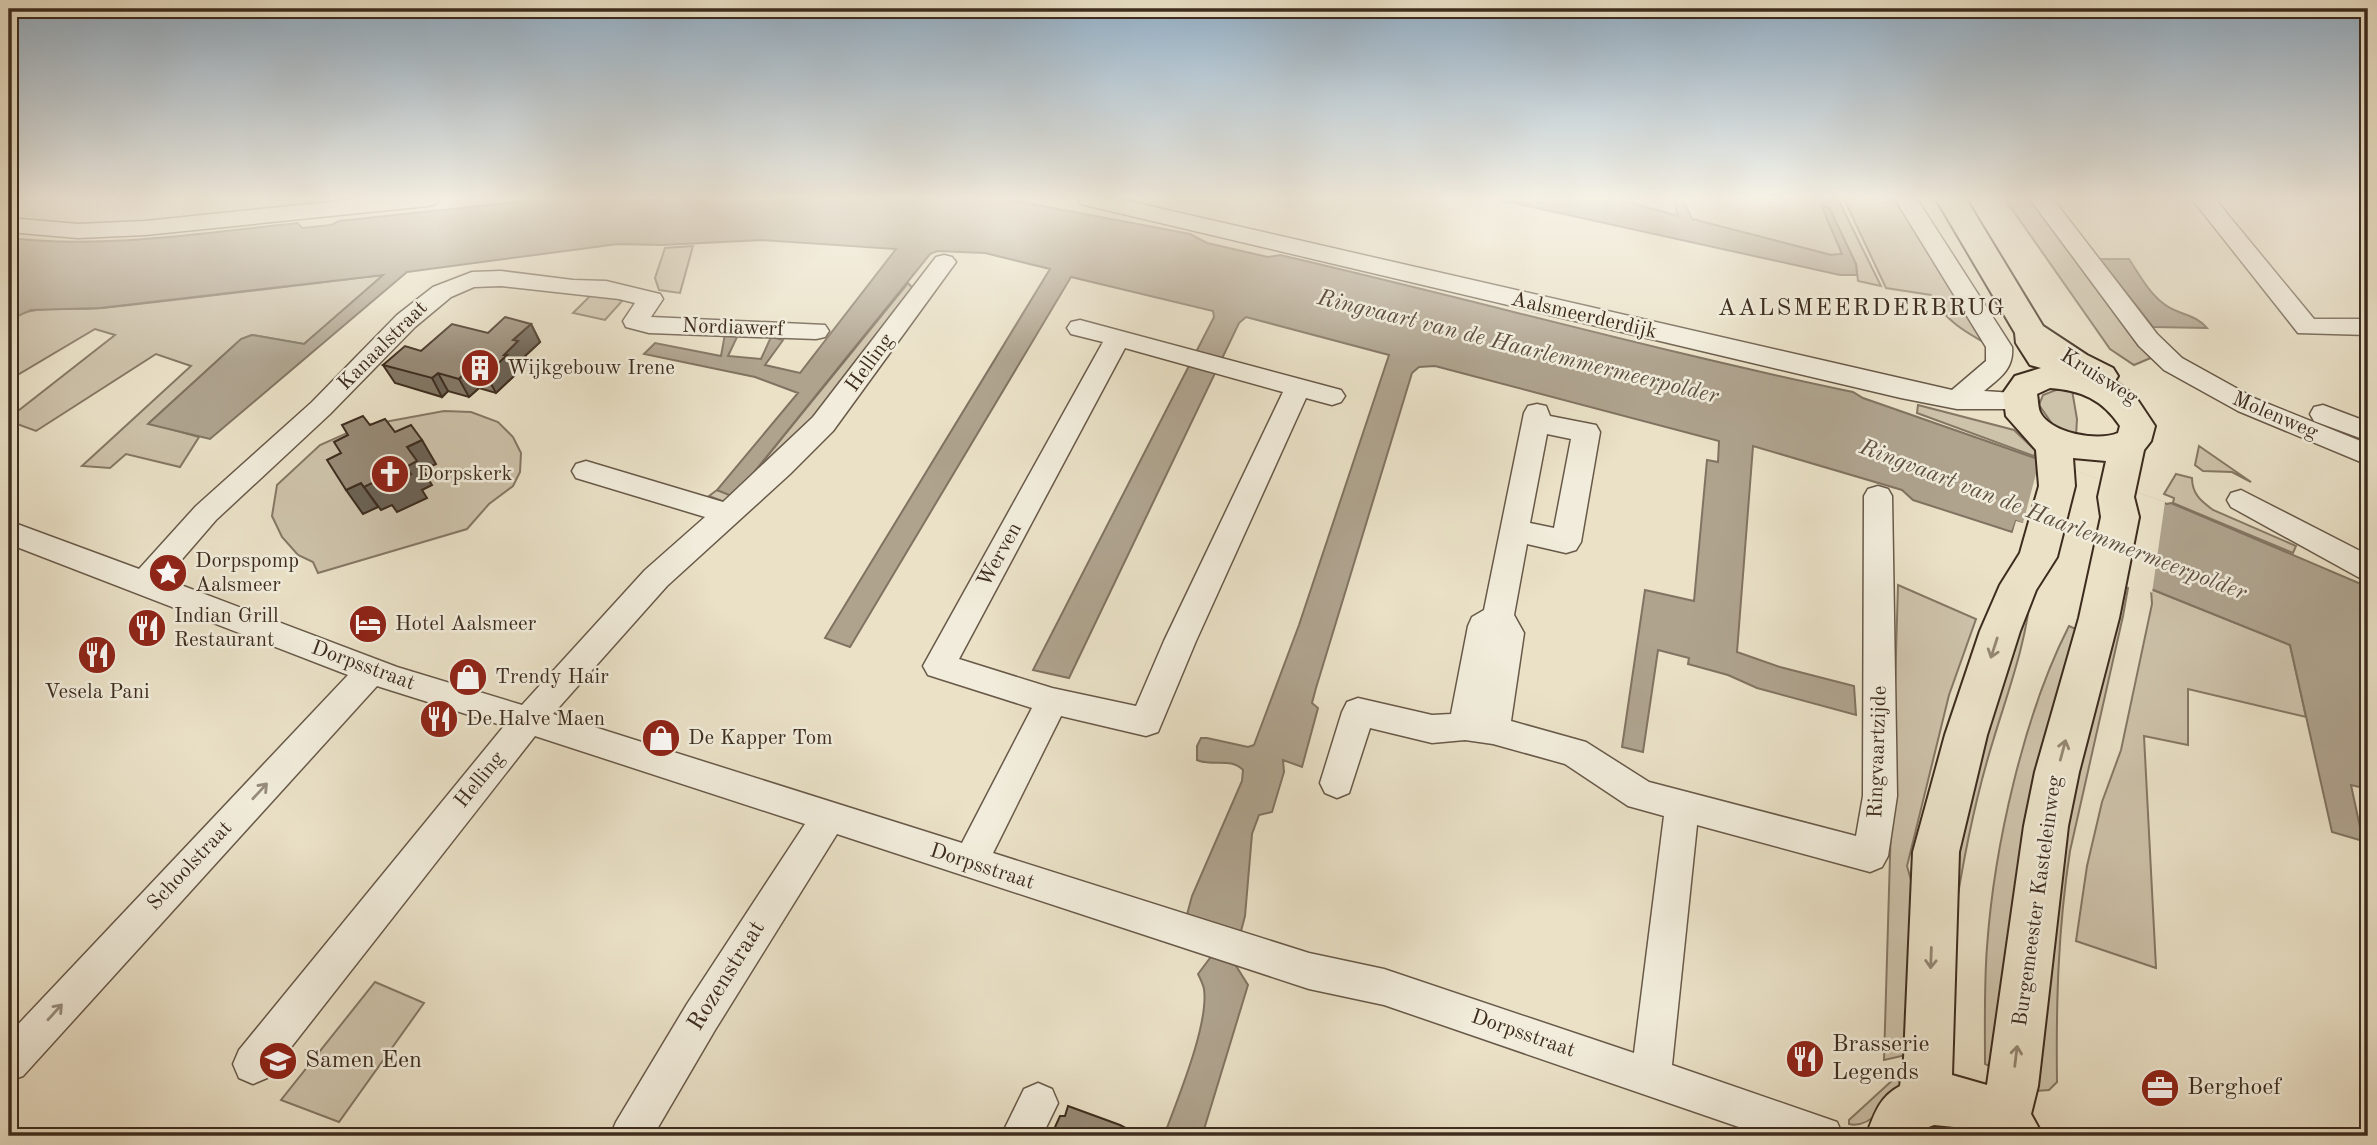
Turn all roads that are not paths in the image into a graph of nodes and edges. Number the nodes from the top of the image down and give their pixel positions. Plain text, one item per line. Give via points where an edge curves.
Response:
1 (1323, 252) edge
2 (1940, 252) edge
3 (1963, 252) edge
4 (1983, 252) edge
5 (2082, 252) edge
6 (2246, 252) edge
7 (944, 262) dead end
8 (649, 325) joint
9 (2368, 327) edge
10 (1080, 328) dead end
11 (816, 331) dead end
12 (2031, 333) junction
13 (1117, 340) junction
14 (2068, 378) junction
15 (1298, 387) junction
16 (1332, 396) dead end
17 (1957, 400) junction
18 (2262, 411) junction
19 (2038, 421) junction
20 (2368, 432) edge
21 (2368, 455) edge
22 (586, 471) dead end
23 (2128, 481) junction
24 (1878, 496) dead end
25 (2241, 500) dead end
26 (726, 513) junction
27 (1515, 530) junction
28 (9, 532) edge
29 (2368, 569) edge
30 (145, 583) junction
31 (372, 671) junction
32 (1052, 701) junction
33 (528, 720) junction
34 (1479, 728) junction
35 (1337, 783) dead end
36 (1682, 806) junction
37 (828, 818) junction
38 (970, 863) junction
39 (9, 1062) edge
40 (253, 1064) dead end
41 (1651, 1078) junction
42 (1908, 1119) edge
43 (2010, 1130) edge
44 (630, 1136) edge
45 (1823, 1136) edge

1 - 17 street, Aalsmeerderdijk
2 - 17 street via 1999,347 1996,367
3 - 19 main road, Kruisweg via 2031,369
4 - 12 main road, Kruisweg
5 - 18 street, Molenweg via 2148,340 2184,372
6 - 9 street via 2307,327
7 - 26 street, Helling via 823,424
8 - 11 street, Nordiawerf
8 - 30 street, Kanaalstraat via 635,321 651,299 600,288 482,277 457,284 432,297 320,409 190,528
10 - 13 street
12 - 14 main road, Kruisweg via 2032,343 2045,360
12 - 23 main road, Kruisweg via 2146,406 2159,435 2157,447
13 - 15 street
13 - 32 street, Werven via 939,667
14 - 19 main road via 2048,377
14 - 23 main road, Burgemeester Kasteleinweg via 2105,390 2134,415 2137,433
15 - 16 street
15 - 32 street, Werven via 1146,722
17 - 19 street, Aalsmeerderdijk via 1990,414
18 - 20 street via 2273,394
18 - 21 street, Molenweg
19 - 23 main road via 2071,447 2095,452
19 -> 42 main road via 2057,486 2038,557 2019,585 2000,631 1966,735 1937,852 1929,1058
22 - 26 street
43 -> 23 main road, Burgemeester Kasteleinweg via 2046,826
24 - 36 street, Ringvaartzijde via 1880,796 1870,856
25 - 29 street
26 - 33 street, Helling via 656,578
27 - 27 street via 1566,542 1586,432 1537,418
27 - 34 street via 1498,617 1509,633
28 - 30 street, Dorpsstraat
30 - 31 street, Dorpsstraat
31 - 33 street, Dorpsstraat
39 -> 31 street, Schoolstraat
32 - 38 street
33 - 37 street, Dorpsstraat
33 - 40 street, Helling
34 - 35 street, Ringvaartzijde via 1432,729 1358,712
34 - 36 street, Ringvaartzijde via 1574,752 1640,795
36 - 41 street
37 - 38 street, Dorpsstraat
37 - 44 street, Rozenstraat
38 - 41 street, Dorpsstraat via 1309,971 1384,987
41 - 45 street, Dorpsstraat
42 - 43 main road via 1956,1100 1980,1108

